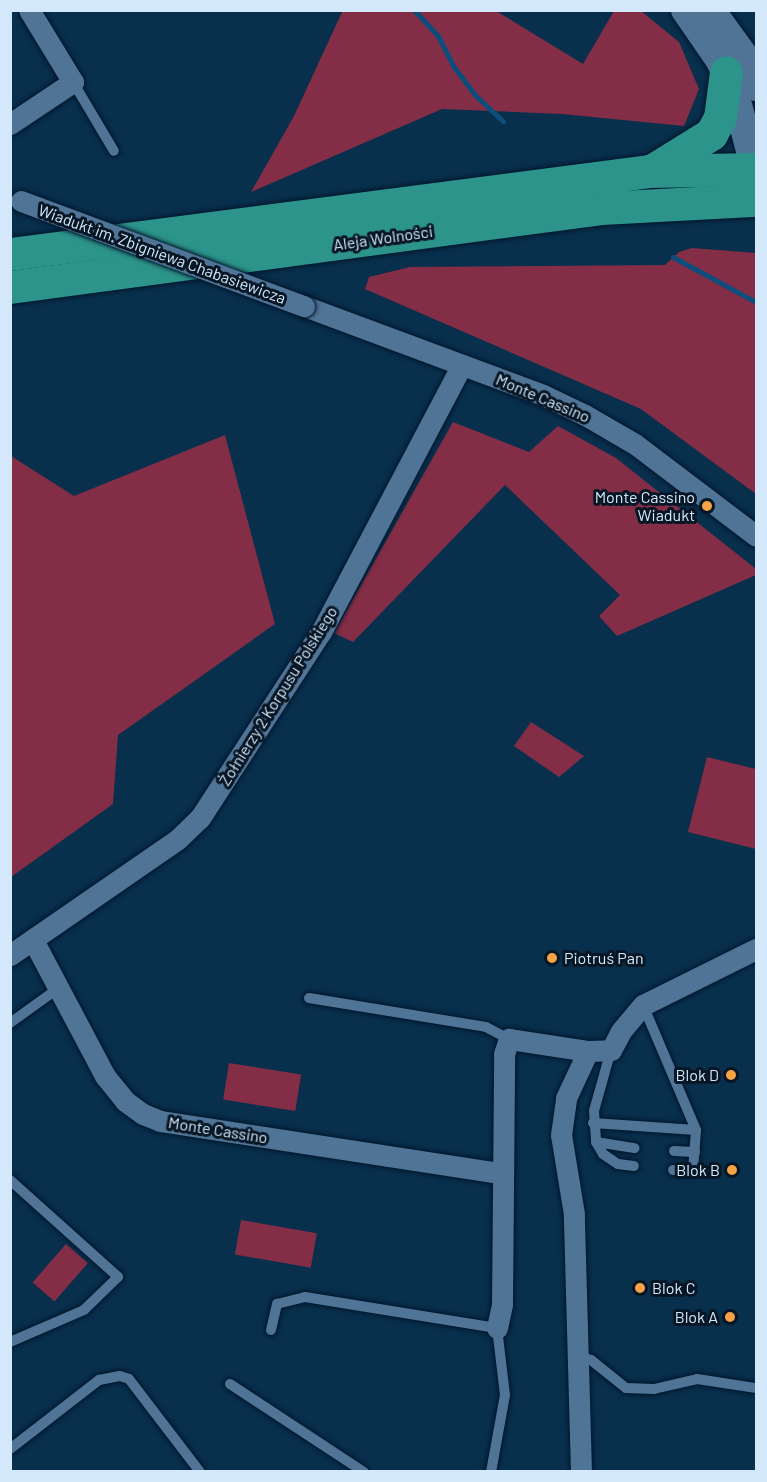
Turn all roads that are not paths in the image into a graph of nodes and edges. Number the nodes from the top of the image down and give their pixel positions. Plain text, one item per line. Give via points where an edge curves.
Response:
1 (29, 10) edge
2 (685, 10) edge
3 (711, 10) edge
4 (726, 72) junction
5 (73, 82) junction
6 (756, 87) edge
7 (10, 124) edge
8 (114, 151) dead end
9 (756, 168) edge
10 (649, 171) junction
11 (756, 174) edge
12 (16, 199) edge
13 (756, 200) edge
14 (10, 254) edge
15 (10, 287) edge
16 (304, 306) joint
17 (462, 364) junction
18 (756, 536) edge
19 (33, 940) junction
20 (756, 949) edge
21 (10, 955) edge
22 (56, 990) junction
23 (309, 998) dead end
24 (643, 1005) junction
25 (10, 1023) edge
26 (510, 1039) junction
27 (588, 1050) junction
28 (611, 1050) junction
29 (593, 1123) junction
30 (696, 1130) junction
31 (596, 1142) junction
32 (635, 1148) dead end
33 (674, 1151) dead end
34 (695, 1152) junction
35 (634, 1166) dead end
36 (673, 1170) dead end
37 (501, 1173) junction
38 (10, 1180) edge
39 (497, 1328) junction
40 (271, 1330) dead end
41 (10, 1342) edge
42 (576, 1356) junction
43 (230, 1384) dead end
44 (756, 1388) edge
45 (10, 1449) edge
46 (200, 1472) edge
47 (364, 1472) edge
48 (491, 1472) edge
49 (581, 1472) edge

1 - 5 street
2 - 4 main road
3 - 6 main road via 745,57
4 - 9 main road via 745,119
4 - 10 highway via 720,118 711,134
5 - 7 street
5 - 8 lane
9 - 10 highway, Aleja Wolności
9 - 11 main road
10 - 14 highway, Aleja Wolności
12 - 16 street, Wiadukt im. Zbigniewa Chabasiewicza, bridge
13 - 15 highway, Aleja Wolności via 601,208
16 - 17 street, Monte Cassino
17 - 18 street, Monte Cassino via 543,395 612,429
17 - 19 street, Żołnierzy 2 Korpusu Polskiego via 321,632 200,818 178,839
19 - 21 street, Żołnierzy 2 Korpusu Polskiego
19 - 22 street, Monte Cassino
20 - 24 street
22 - 25 lane
22 - 37 street, Monte Cassino via 105,1076 125,1101 160,1121
23 - 26 lane via 486,1027
24 - 28 street
24 - 30 lane
26 - 27 street
26 - 37 street via 504,1054
27 - 28 street
27 - 42 street via 566,1098 561,1135 574,1214
28 - 29 lane
29 - 30 lane
29 - 31 lane
30 - 34 lane
31 - 32 lane
31 - 35 lane via 603,1154 618,1164
33 - 34 lane
34 - 36 lane via 693,1171
37 - 39 street via 502,1304
38 - 41 lane via 118,1276 84,1310
39 - 40 lane via 305,1297 277,1304
39 - 48 lane via 505,1395
42 - 44 lane via 591,1360 626,1388 654,1389 698,1379
42 - 49 street
43 - 47 lane
45 - 46 lane via 99,1380 120,1376 129,1379

